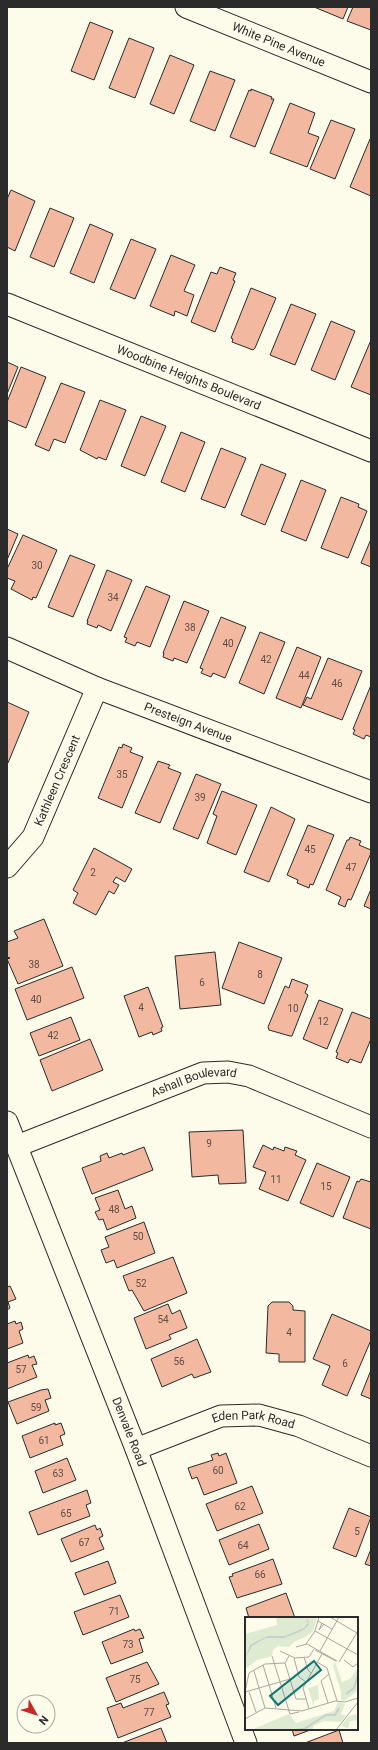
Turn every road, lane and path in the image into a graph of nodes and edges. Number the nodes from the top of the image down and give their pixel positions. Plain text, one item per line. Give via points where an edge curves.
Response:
1 (186, 7) edge
2 (371, 82) edge
3 (7, 304) edge
4 (371, 451) edge
5 (7, 648) edge
6 (97, 688) junction
7 (371, 792) edge
8 (7, 867) edge
9 (7, 1122) edge
10 (371, 1126) edge
11 (17, 1146) junction
12 (136, 1449) junction
13 (371, 1456) edge
14 (246, 1743) edge

1 - 2 street, White Pine Avenue
3 - 4 street, Woodbine Heights Boulevard
5 - 6 street, Presteign Avenue
6 - 7 street, Presteign Avenue
6 - 8 street, Kathleen Crescent via 34,837
9 - 11 street, Denvale Road
10 - 11 street, Ashall Boulevard via 249,1076 228,1072 203,1073
11 - 12 street, Denvale Road
12 - 13 street, Eden Park Road via 221,1416 259,1415 300,1426
12 - 14 street, Denvale Road

